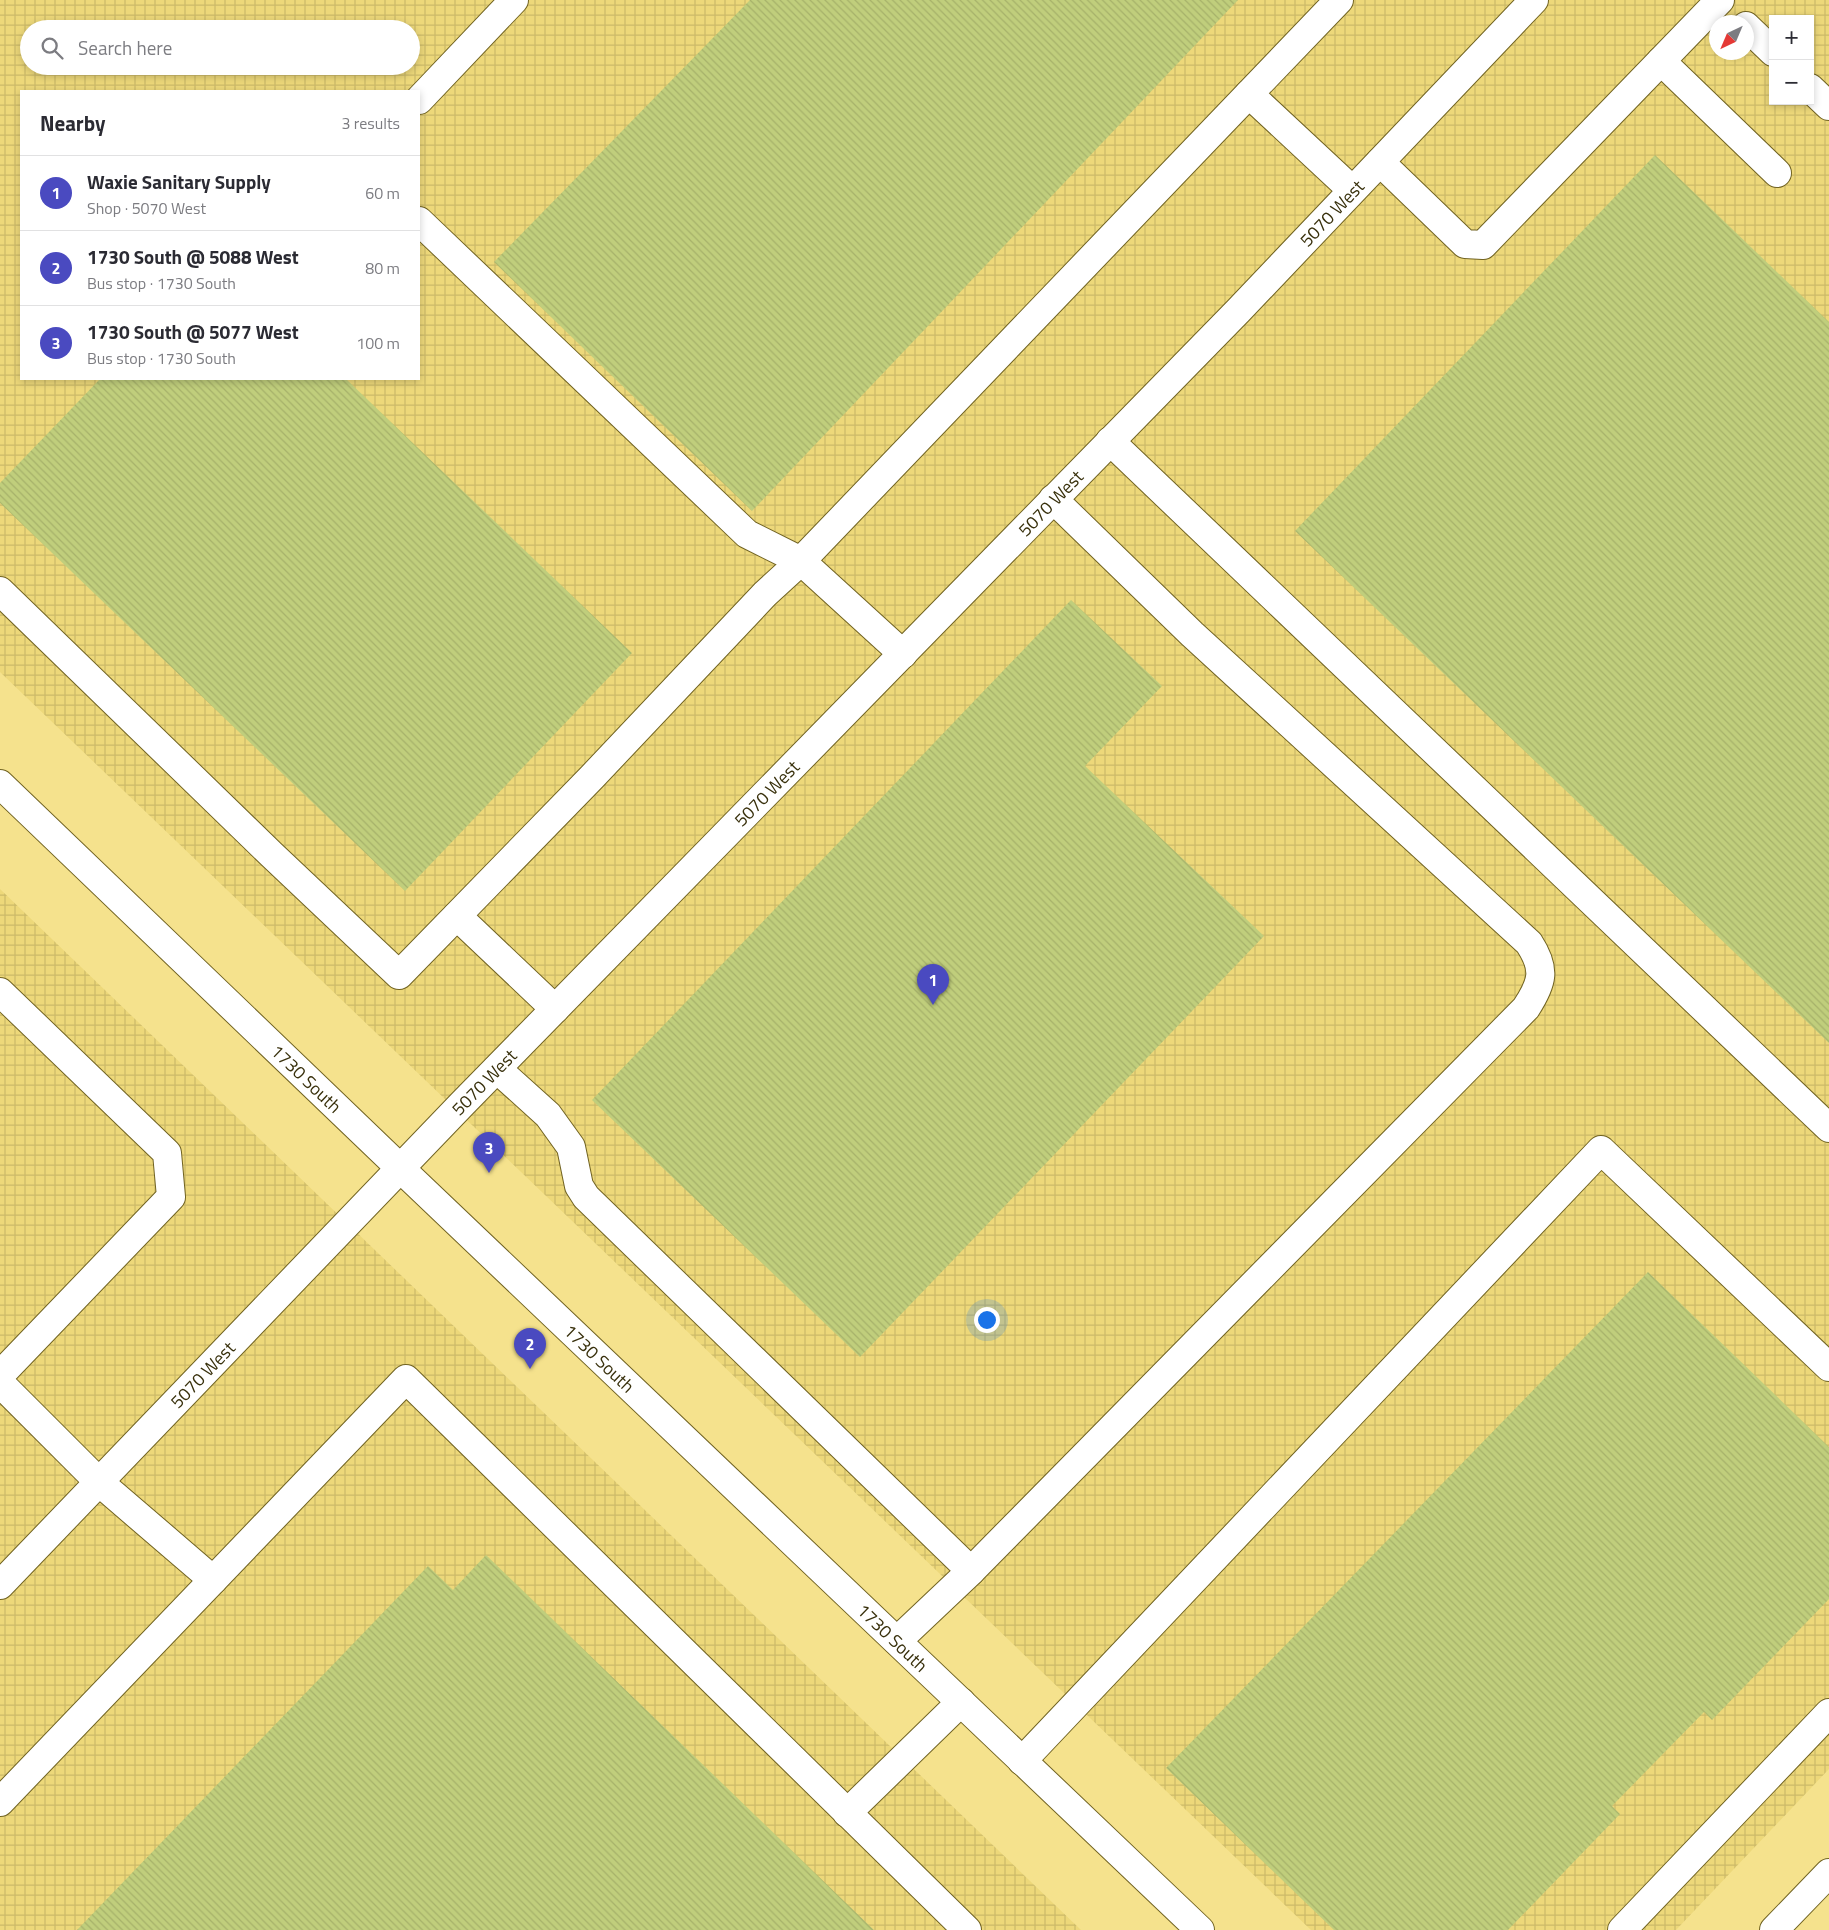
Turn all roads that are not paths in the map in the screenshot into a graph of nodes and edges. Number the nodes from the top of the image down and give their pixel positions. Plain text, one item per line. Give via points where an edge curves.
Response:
1 (514, 0) edge
2 (1339, 0) edge
3 (1534, 0) edge
4 (1719, 0) edge
5 (1735, 15) edge
6 (1754, 34) edge
7 (1769, 48) edge
8 (1661, 61) junction
9 (1814, 92) edge
10 (1249, 94) junction
11 (420, 99) edge
12 (1829, 106) edge
13 (1380, 162) junction
14 (1777, 173) dead end
15 (1352, 190) junction
16 (420, 222) edge
17 (1110, 441) junction
18 (1053, 499) junction
19 (801, 561) junction
20 (0, 591) edge
21 (903, 654) junction
22 (0, 784) edge
23 (457, 916) junction
24 (0, 992) edge
25 (555, 1009) junction
26 (497, 1069) junction
27 (1829, 1128) edge
28 (400, 1168) junction
29 (1829, 1367) edge
30 (0, 1375) edge
31 (0, 1384) edge
32 (99, 1482) junction
33 (971, 1571) junction
34 (213, 1580) junction
35 (0, 1585) edge
36 (897, 1641) junction
37 (961, 1702) junction
38 (1829, 1713) edge
39 (1022, 1760) junction
40 (0, 1802) edge
41 (847, 1813) junction
42 (1829, 1873) edge
43 (967, 1930) edge
44 (1200, 1930) edge
45 (1622, 1930) edge
46 (1774, 1930) edge

1 - 11 street
2 - 10 street
3 - 13 street, 5070 West
4 - 5 street
4 - 8 street
6 - 7 street
8 - 13 street via 1483,245 1465,244
8 - 14 street
9 - 12 street
10 - 15 street
10 - 19 street
13 - 15 street, 5070 West
15 - 17 street, 5070 West
16 - 19 street via 747,534
17 - 18 street, 5070 West
17 - 27 street
18 - 21 street, 5070 West
18 - 33 street via 1192,634 1529,943 1538,957 1541,971 1538,990 1526,1008
19 - 21 street
19 - 23 street via 765,594
20 - 23 street via 399,975
21 - 25 street, 5070 West
22 - 28 street, 1730 South
23 - 25 street
24 - 30 street via 167,1153 171,1197
25 - 26 street, 5070 West
26 - 28 street, 5070 West
26 - 33 street via 548,1115 571,1147 579,1186 586,1197
28 - 32 street, 5070 West
28 - 36 street, 1730 South
29 - 39 street via 1601,1150
31 - 32 street
32 - 34 street
32 - 35 street, 5070 West
33 - 36 street
34 - 40 street
34 - 41 street via 406,1379
36 - 37 street, 1730 South
37 - 39 street, 1730 South
37 - 41 street
38 - 45 street
39 - 44 street, 1730 South
41 - 43 street
42 - 46 street

